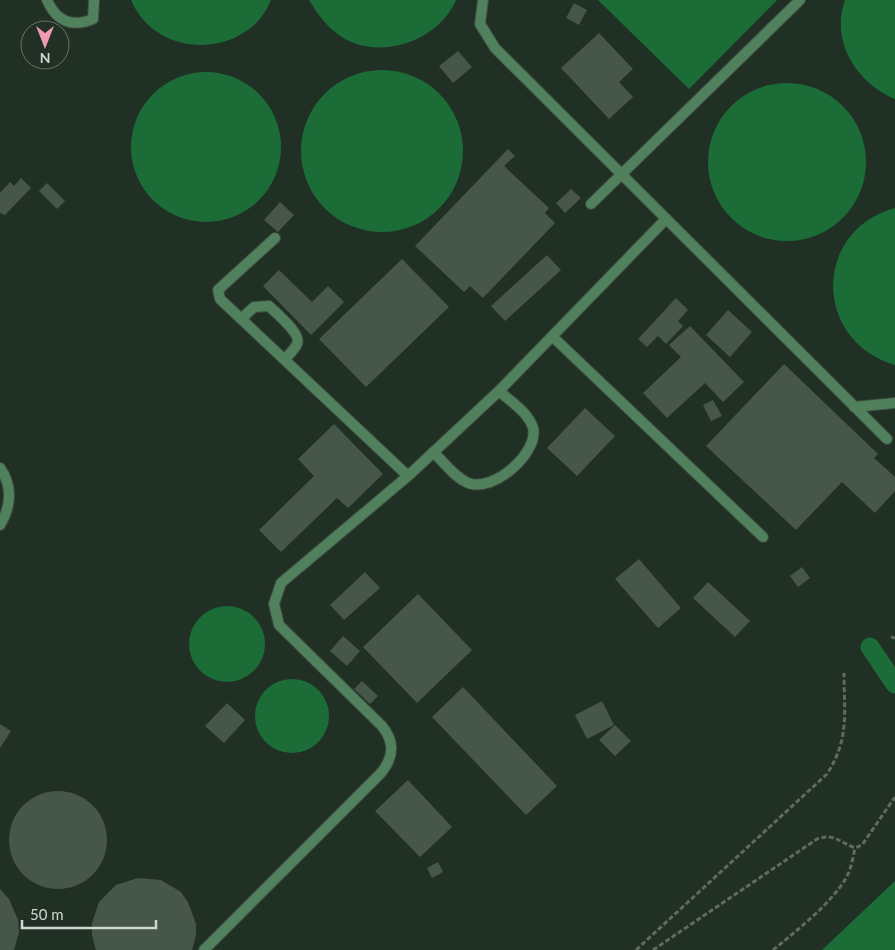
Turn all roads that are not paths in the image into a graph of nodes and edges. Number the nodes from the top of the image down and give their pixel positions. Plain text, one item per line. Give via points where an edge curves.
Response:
1 (47, 0) edge
2 (94, 0) edge
3 (483, 0) edge
4 (800, 0) edge
5 (623, 175) junction
6 (591, 204) dead end
7 (665, 220) junction
8 (275, 238) dead end
9 (241, 319) junction
10 (553, 337) junction
11 (285, 360) junction
12 (499, 391) junction
13 (895, 402) edge
14 (854, 406) junction
15 (887, 439) dead end
16 (434, 452) junction
17 (0, 468) edge
18 (408, 476) junction
19 (0, 525) edge
20 (763, 537) dead end
21 (204, 950) edge

1 - 2 lane via 51,11 70,23 93,19
3 - 5 lane via 480,24 488,40
4 - 5 lane
5 - 6 lane
5 - 7 lane
7 - 10 lane
7 - 14 lane
8 - 9 lane via 218,290 220,299
9 - 11 lane
9 - 11 lane via 254,307 269,306 298,338 298,343
10 - 12 lane
10 - 20 lane
11 - 18 lane
12 - 16 lane
12 - 16 lane via 529,420 534,434 530,447 505,475 488,484 469,483 460,479
13 - 14 lane
14 - 15 lane
16 - 18 lane
17 - 19 lane via 8,488 9,502
18 - 21 lane via 288,575 281,583 274,604 275,615 286,634 389,734 392,755 388,765

